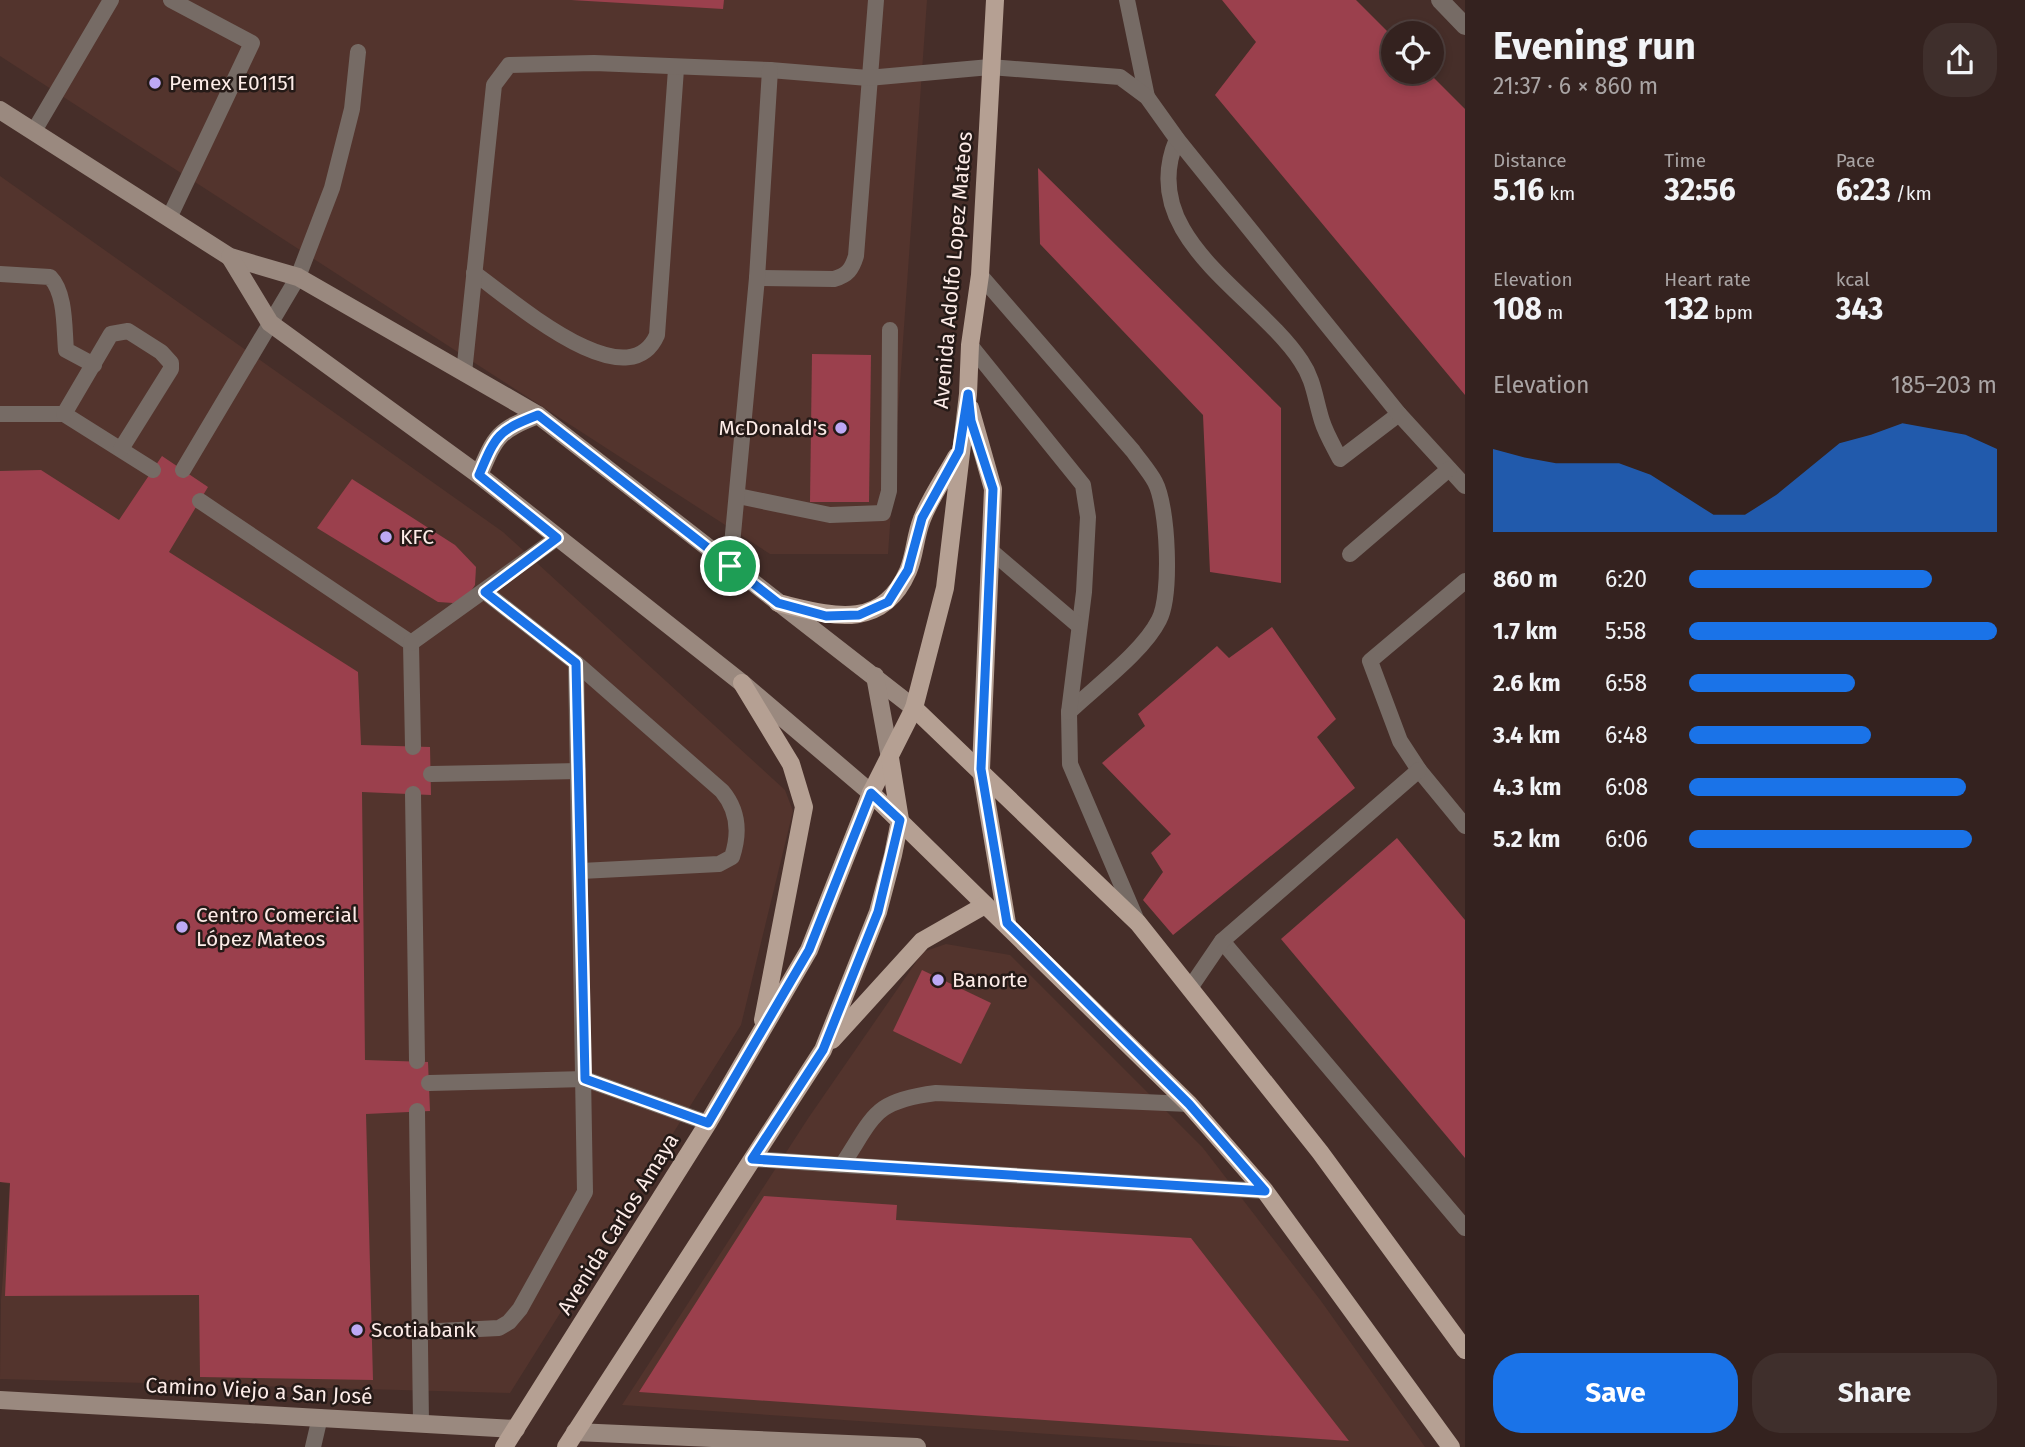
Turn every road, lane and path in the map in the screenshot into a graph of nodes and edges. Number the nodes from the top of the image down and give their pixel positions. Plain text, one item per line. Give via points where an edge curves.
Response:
1 (111, 0) edge
2 (171, 0) edge
3 (877, 0) edge
4 (995, 0) edge
5 (1127, 0) edge
6 (1440, 0) edge
7 (1465, 26) edge
8 (358, 52) dead end
9 (990, 66) junction
10 (677, 69) junction
11 (769, 70) junction
12 (868, 78) junction
13 (1147, 97) junction
14 (0, 110) edge
15 (34, 131) junction
16 (1177, 139) junction
17 (170, 216) junction
18 (230, 257) junction
19 (474, 273) junction
20 (0, 274) edge
21 (980, 275) junction
22 (298, 276) junction
23 (757, 278) junction
24 (270, 323) junction
25 (890, 330) dead end
26 (970, 345) junction
27 (94, 365) junction
28 (464, 373) junction
29 (968, 394) junction
30 (0, 414) edge
31 (64, 414) junction
32 (1399, 414) junction
33 (538, 415) junction
34 (121, 449) junction
35 (959, 451) junction
36 (1449, 468) junction
37 (153, 470) dead end
38 (183, 470) dead end
39 (479, 475) junction
40 (1465, 486) edge
41 (738, 496) junction
42 (200, 501) dead end
43 (557, 538) junction
44 (990, 550) junction
45 (1350, 554) dead end
46 (730, 566) junction
47 (1465, 580) edge
48 (485, 592) junction
49 (778, 603) junction
50 (1079, 626) junction
51 (411, 642) junction
52 (576, 663) junction
53 (875, 676) junction
54 (742, 683) junction
55 (914, 708) junction
56 (1069, 712) junction
57 (413, 747) dead end
58 (890, 758) junction
59 (981, 769) junction
60 (1419, 770) junction
61 (578, 771) junction
62 (431, 774) dead end
63 (871, 793) junction
64 (413, 794) dead end
65 (900, 820) junction
66 (1465, 826) edge
67 (580, 871) junction
68 (985, 905) junction
69 (1007, 923) junction
70 (1139, 923) junction
71 (1222, 941) junction
72 (1190, 988) junction
73 (760, 1034) junction
74 (823, 1050) junction
75 (417, 1061) dead end
76 (585, 1079) junction
77 (429, 1083) dead end
78 (1189, 1104) junction
79 (417, 1111) dead end
80 (708, 1123) junction
81 (752, 1159) junction
82 (842, 1165) junction
83 (1265, 1191) junction
84 (1465, 1228) edge
85 (418, 1332) junction
86 (1465, 1350) edge
87 (0, 1401) edge
88 (320, 1417) junction
89 (421, 1423) junction
90 (516, 1429) junction
91 (570, 1440) edge
92 (313, 1447) edge
93 (504, 1447) edge
94 (917, 1447) edge
95 (1451, 1447) edge

1 - 15 lane
2 - 17 lane via 252,43
3 - 12 lane
4 - 9 main road, Avenida Adolfo Lopez Mateos
5 - 13 lane
6 - 7 street
8 - 22 lane via 352,109 332,188
9 - 12 lane
9 - 13 lane via 1120,77
9 - 21 main road, Avenida Adolfo Lopez Mateos
10 - 11 lane
10 - 19 lane via 522,63 499,73
10 - 19 lane via 657,335 647,353 633,359 610,358 571,341
11 - 12 lane
11 - 23 lane
12 - 23 lane via 853,268 834,279
13 - 16 lane
14 - 15 main road
15 - 17 main road
16 - 32 lane
16 - 32 lane via 1167,161 1174,216 1220,276 1299,357 1310,374 1322,421 1340,459
17 - 18 main road
18 - 22 main road
18 - 24 main road
19 - 28 lane
20 - 27 lane via 50,277 60,295 66,350
21 - 26 main road, Avenida Adolfo Lopez Mateos
21 - 56 lane via 1133,451 1156,483 1163,510 1166,586 1160,619
22 - 24 lane
22 - 28 main road
23 - 41 lane
24 - 38 lane
24 - 39 main road
25 - 41 lane via 889,491 883,513 830,515
26 - 29 main road, Avenida Adolfo Lopez Mateos
26 - 50 lane via 1083,485 1088,517
27 - 31 lane
27 - 34 lane via 111,334 118,331 128,331 171,363
28 - 33 main road
29 - 35 main road, Avenida Adolfo Lopez Mateos
29 - 44 main road via 971,421 993,489
30 - 31 lane
31 - 34 lane
32 - 36 lane
33 - 39 main road via 504,429
33 - 46 main road
34 - 37 lane
35 - 49 main road via 922,518 908,570 888,602 859,615 826,616
35 - 55 main road, Avenida Adolfo Lopez Mateos via 945,588
36 - 40 lane
36 - 45 lane
39 - 43 main road
41 - 46 lane
42 - 51 lane
43 - 48 lane
43 - 54 main road
44 - 50 lane
44 - 59 main road
46 - 49 main road
47 - 60 lane via 1370,661 1400,741
48 - 51 lane
48 - 52 lane
49 - 53 main road
50 - 56 lane
51 - 57 lane
52 - 61 lane
52 - 67 lane via 722,791 736,815 737,843 732,857 719,864
53 - 55 main road
53 - 58 main road
54 - 63 main road
54 - 73 main road via 791,765 804,807
55 - 58 main road, Avenida Carlos Amaya
55 - 59 main road
56 - 70 lane via 1069,764
58 - 63 main road, Avenida Carlos Amaya
58 - 65 main road
59 - 69 main road
59 - 70 main road
60 - 66 lane
60 - 71 lane
61 - 62 lane
61 - 67 lane
63 - 65 main road
63 - 73 main road, Avenida Carlos Amaya via 809,950
64 - 75 lane
65 - 68 main road
65 - 74 main road via 878,912
67 - 76 lane
68 - 69 main road
68 - 74 main road via 922,941
69 - 78 main road
70 - 72 main road
71 - 72 lane
71 - 84 lane
72 - 86 main road via 1320,1152
73 - 80 main road, Avenida Carlos Amaya
74 - 81 main road
76 - 77 lane
76 - 80 lane
76 - 85 lane via 586,1192 520,1309 499,1328
78 - 82 lane via 936,1093 902,1097 878,1111
78 - 83 main road
79 - 85 lane
80 - 90 main road, Avenida Carlos Amaya
81 - 82 lane
81 - 91 main road
82 - 83 lane
83 - 95 main road
85 - 89 lane
87 - 88 main road, Camino Viejo a San José
88 - 89 main road, Camino Viejo a San José
88 - 92 lane
89 - 90 main road, Camino Viejo a San José
90 - 93 main road, Avenida Carlos Amaya
91 - 94 main road

